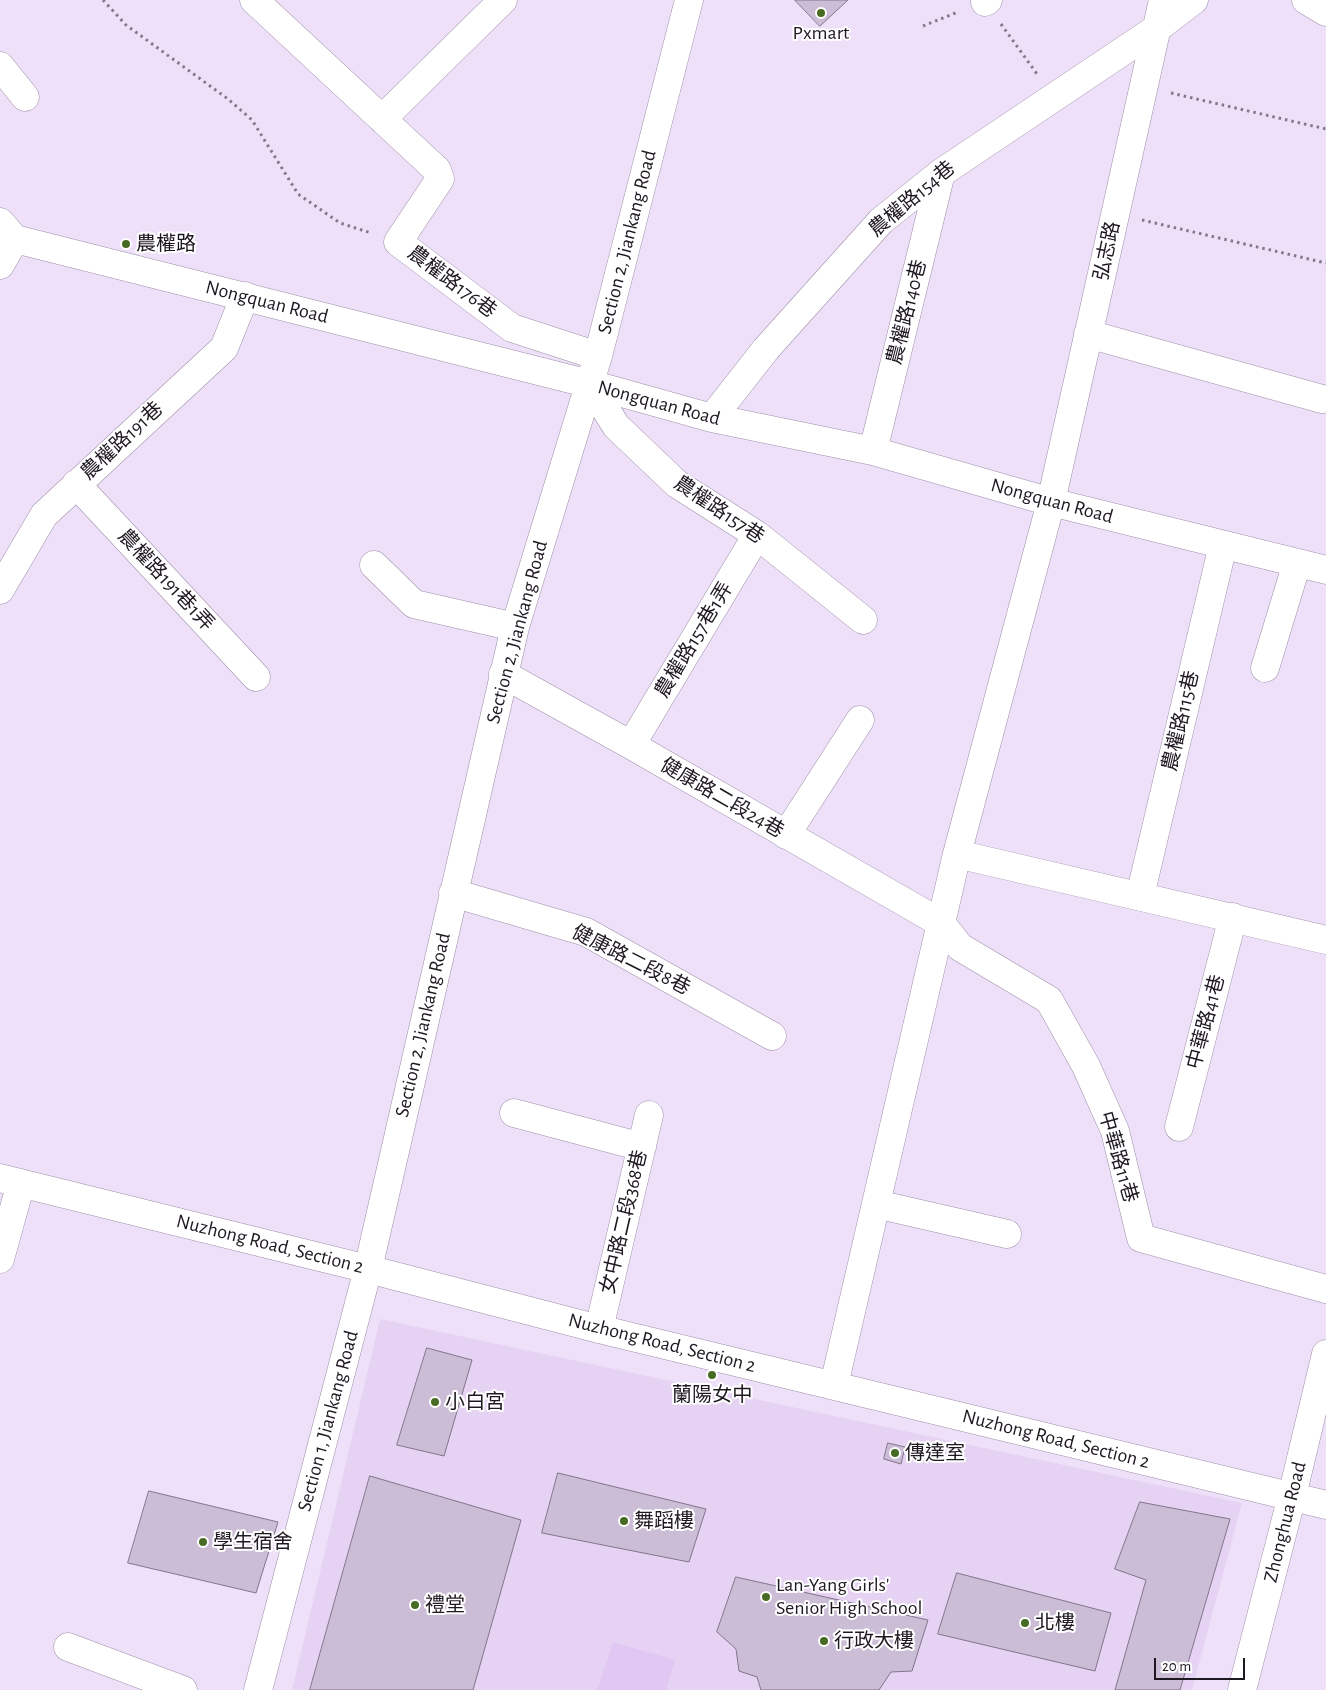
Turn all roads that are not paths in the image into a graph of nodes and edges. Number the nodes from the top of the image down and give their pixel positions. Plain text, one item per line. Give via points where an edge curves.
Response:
1 (254, 0) edge
2 (503, 0) edge
3 (689, 0) edge
4 (1163, 0) edge
5 (1194, 0) edge
6 (1306, 0) edge
7 (1326, 12) edge
8 (1156, 29) junction
9 (0, 66) edge
10 (25, 97) dead end
11 (382, 119) junction
12 (941, 172) junction
13 (8, 230) edge
14 (0, 265) edge
15 (245, 296) junction
16 (1088, 334) junction
17 (598, 356) junction
18 (590, 384) junction
19 (1322, 398) dead end
20 (712, 418) junction
21 (873, 451) junction
22 (76, 484) junction
23 (1051, 502) junction
24 (758, 535) junction
25 (1223, 545) junction
26 (1297, 563) junction
27 (374, 565) dead end
28 (1326, 570) edge
29 (0, 590) edge
30 (863, 620) dead end
31 (515, 627) junction
32 (1265, 668) dead end
33 (503, 674) junction
34 (256, 677) dead end
35 (860, 720) dead end
36 (631, 745) junction
37 (786, 835) junction
38 (957, 854) junction
39 (453, 893) junction
40 (1140, 896) junction
41 (1233, 917) junction
42 (941, 923) junction
43 (1326, 940) edge
44 (772, 1036) dead end
45 (514, 1113) dead end
46 (649, 1115) dead end
47 (1179, 1127) dead end
48 (642, 1147) junction
49 (11, 1180) edge
50 (876, 1204) junction
51 (1006, 1234) dead end
52 (0, 1259) edge
53 (368, 1269) junction
54 (1326, 1289) edge
55 (599, 1329) junction
56 (1326, 1354) edge
57 (834, 1385) junction
58 (1292, 1496) junction
59 (1326, 1505) edge
60 (68, 1647) dead end
61 (183, 1690) edge
62 (258, 1690) edge
63 (1242, 1690) edge

1 - 11 street
2 - 11 street
3 - 17 street, Section 2, Jiankang Road
4 - 8 street, 弘志路
5 - 8 street, 農權路154巷
6 - 7 street
8 - 12 street, 農權路154巷
8 - 16 street, 弘志路
9 - 10 street
11 - 17 street, 農權路176巷 via 437,170 440,178 398,242 512,328
12 - 20 street, 農權路154巷 via 881,221 766,349
12 - 21 street, 農權路140巷
13 - 14 street
13 - 15 street, Nongquan Road
15 - 18 street, Nongquan Road
15 - 22 street, 農權路191巷 via 224,348
16 - 19 street
16 - 23 street, 弘志路
17 - 18 street, Section 2, Jiankang Road
18 - 20 street, Nongquan Road
18 - 24 street, 農權路157巷 via 616,426 676,484
18 - 31 street, Section 2, Jiankang Road
20 - 21 street, Nongquan Road
21 - 23 street, Nongquan Road
22 - 29 street, 農權路191巷 via 44,515
22 - 34 street, 農權路191巷1弄
23 - 25 street, Nongquan Road
23 - 38 street, 弘志路
24 - 30 street, 農權路157巷
24 - 36 street, 農權路157巷1弄
25 - 26 street, Nongquan Road
25 - 40 street, 農權路115巷
26 - 28 street, Nongquan Road
26 - 32 street
27 - 31 street via 414,604
31 - 33 street, Section 2, Jiankang Road
33 - 36 street, 健康路二段24巷
33 - 39 street, Section 2, Jiankang Road
35 - 37 street
36 - 37 street, 健康路二段24巷
37 - 42 street, 健康路二段24巷
38 - 40 street
38 - 42 street, 弘志路
39 - 44 street, 健康路二段8巷 via 586,932
39 - 53 street, Section 2, Jiankang Road
40 - 41 street
41 - 43 street
41 - 47 street, 中華路41巷
42 - 50 street, 弘志路
42 - 54 street, 中華路11巷 via 960,946 1049,1000 1086,1066 1115,1131 1141,1238
45 - 48 street
46 - 48 street, 女中路二段368巷
48 - 55 street, 女中路二段368巷
49 - 52 street
49 - 53 street, Nuzhong Road, Section 2
50 - 51 street
50 - 57 street, 弘志路
53 - 55 street, Nuzhong Road, Section 2
53 - 62 street, Section 1, Jiankang Road
55 - 57 street, Nuzhong Road, Section 2
56 - 58 street, Zhonghua Road
57 - 58 street, Nuzhong Road, Section 2
58 - 59 street, Nuzhong Road, Section 2
58 - 63 street, Zhonghua Road
60 - 61 street

